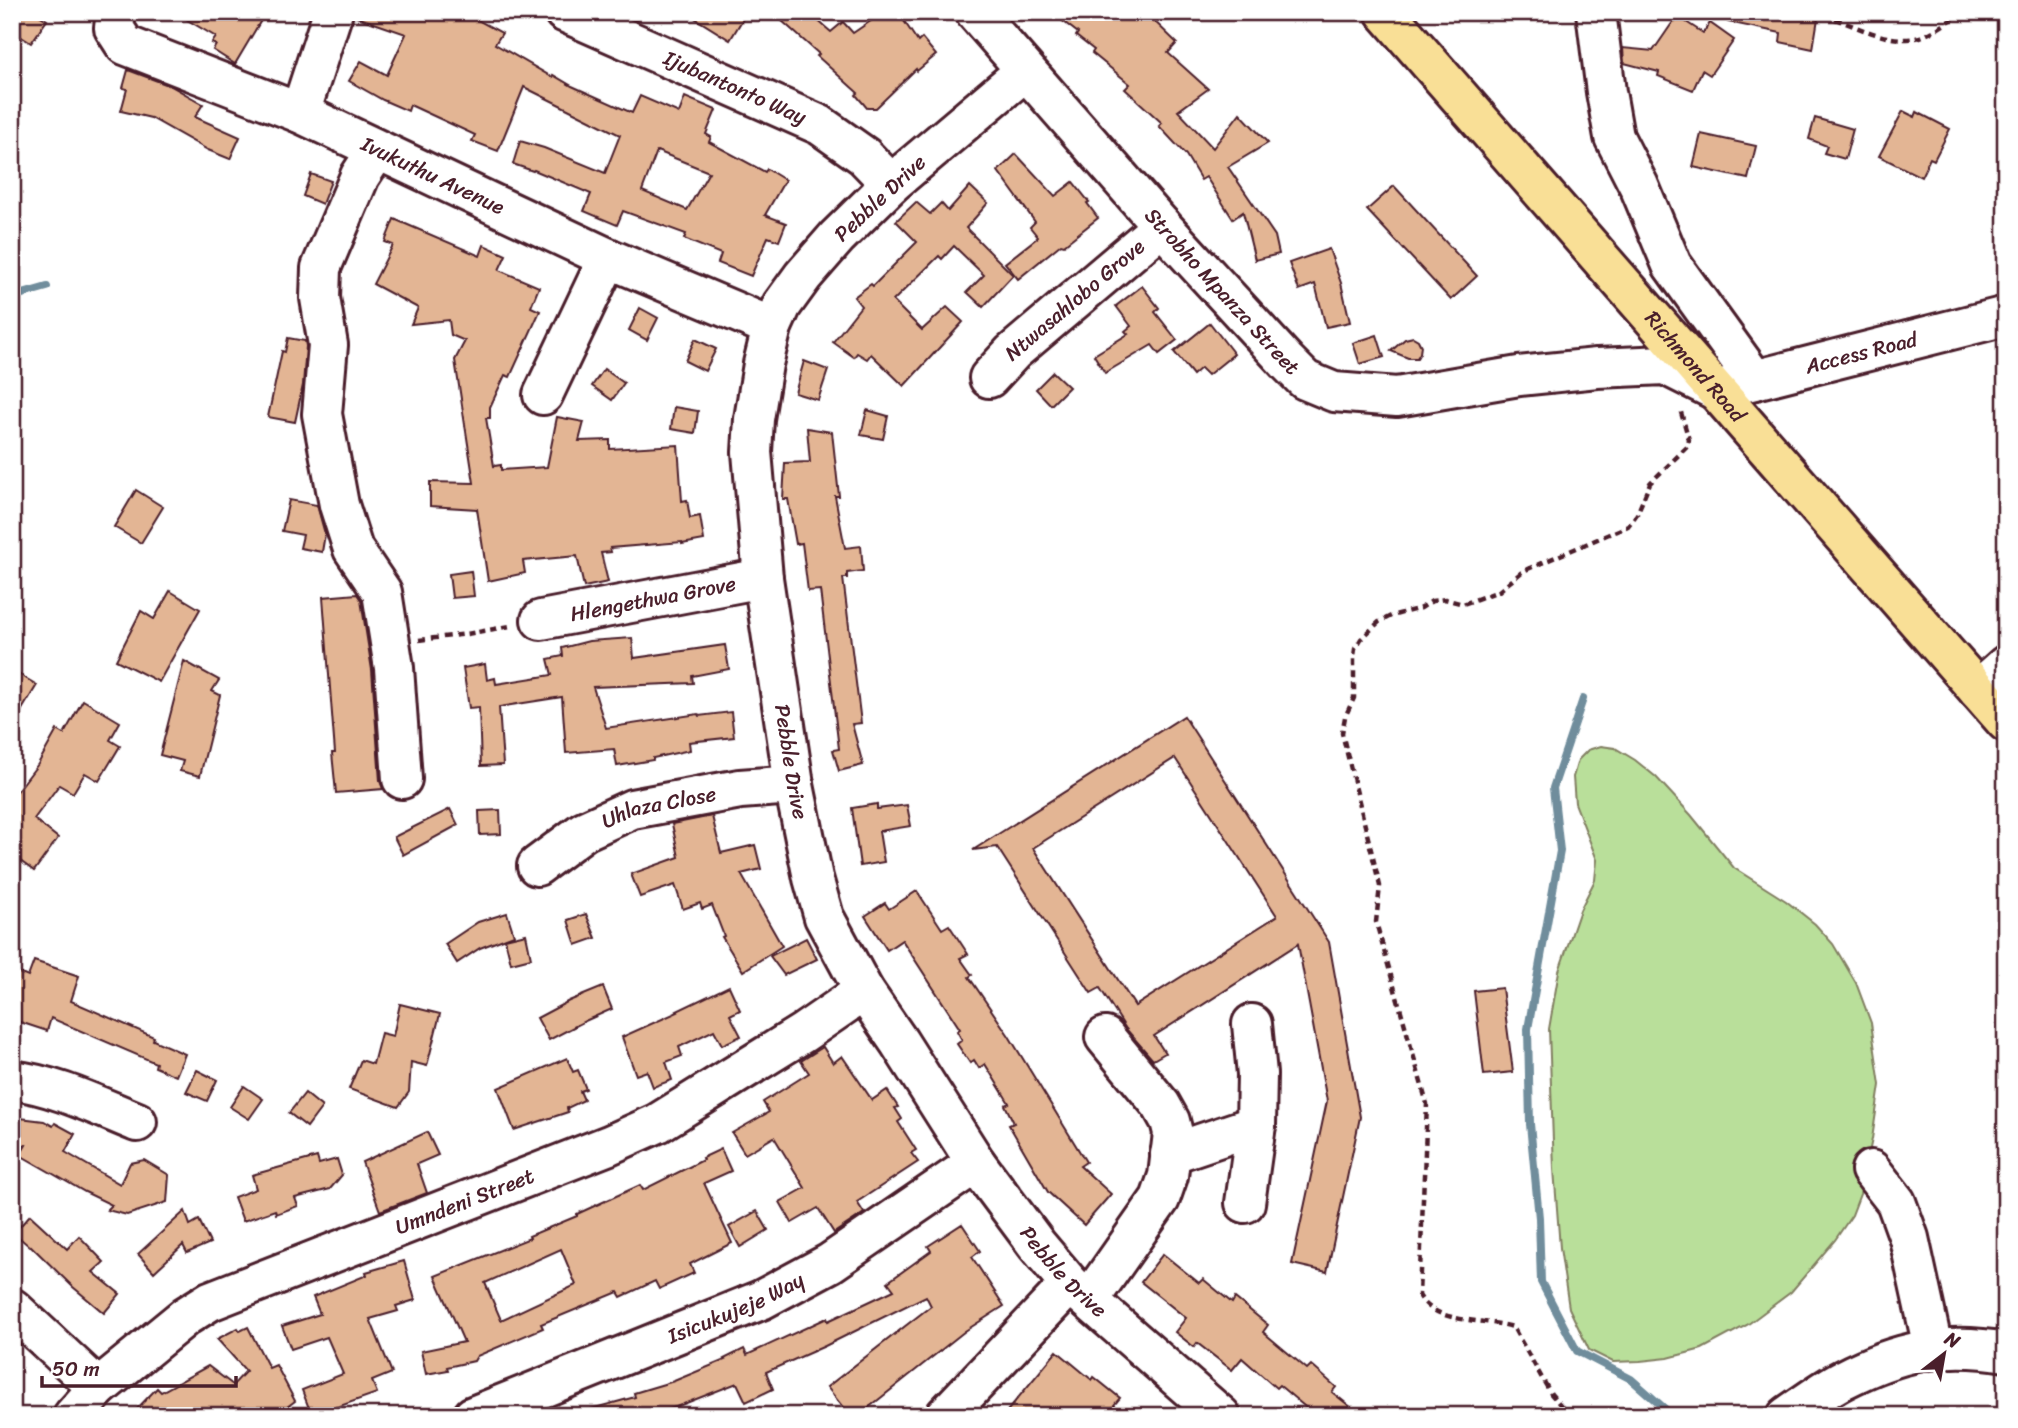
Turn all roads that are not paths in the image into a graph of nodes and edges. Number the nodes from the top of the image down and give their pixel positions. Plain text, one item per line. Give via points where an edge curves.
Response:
1 (116, 12) edge
2 (333, 12) edge
3 (565, 12) edge
4 (975, 12) edge
5 (1385, 12) edge
6 (1597, 12) edge
7 (1025, 71) junction
8 (300, 113) junction
9 (377, 150) junction
10 (891, 184) junction
11 (1162, 226) junction
12 (608, 258) junction
13 (2006, 316) edge
14 (772, 327) junction
15 (989, 379) dead end
16 (1755, 380) junction
17 (1714, 390) junction
18 (542, 395) dead end
19 (764, 578) junction
20 (541, 620) road end
21 (2006, 665) edge
22 (1978, 690) junction
23 (2006, 722) edge
24 (402, 779) dead end
25 (794, 785) junction
26 (537, 866) dead end
27 (864, 991) junction
28 (1252, 1024) dead end
29 (1105, 1037) dead end
30 (12, 1080) edge
31 (137, 1122) dead end
32 (1256, 1125) junction
33 (1170, 1154) junction
34 (976, 1163) junction
35 (1871, 1170) dead end
36 (1245, 1203) dead end
37 (1080, 1292) junction
38 (12, 1308) edge
39 (1933, 1348) junction
40 (2006, 1352) edge
41 (98, 1388) junction
42 (1218, 1415) edge
43 (73, 1416) edge
44 (472, 1416) edge
45 (944, 1416) edge
46 (1787, 1416) edge

1 - 8 street, Ivukuthu Avenue via 114,28 125,45
2 - 8 street
3 - 10 street, Ijubantonto Way via 820,125 864,156
4 - 7 street, Strobho Mpanza Street
5 - 17 highway, Richmond Road
6 - 16 street via 1614,137 1672,265
7 - 10 street, Pebble Drive
7 - 11 street, Strobho Mpanza Street
8 - 9 street, Ivukuthu Avenue
9 - 12 street, Ivukuthu Avenue
9 - 24 street via 360,176 321,268 320,298 328,345 322,414 339,505 353,549 382,592 394,668
10 - 14 street, Pebble Drive via 803,276
11 - 15 street, Ntwasahlobo Grove via 1013,352
11 - 17 street, Strobho Mpanza Street via 1305,380 1334,392 1397,397 1519,376 1665,365
12 - 14 street, Ivukuthu Avenue
12 - 18 street
13 - 16 street, Access Road
14 - 19 street, Pebble Drive via 752,453
16 - 17 street, Access Road
17 - 22 highway, Richmond Road
19 - 20 street, Hlengethwa Grove
19 - 25 street, Pebble Drive
21 - 22 street
22 - 23 highway, Richmond Road
25 - 26 street, Uhlaza Close via 740,789 632,809 584,831
25 - 27 street, Pebble Drive via 824,917
27 - 34 street, Pebble Drive
27 - 41 street, Umndeni Street via 658,1123 210,1301
28 - 32 street
29 - 33 street via 1166,1113 1173,1133
30 - 31 street via 72,1096
32 - 33 street
32 - 36 street
33 - 37 street via 1160,1199
34 - 37 street, Pebble Drive via 1037,1245
34 - 44 street, Isicukujeje Way via 830,1263 761,1300
35 - 39 street via 1896,1202 1909,1238
37 - 42 street, Pebble Drive
37 - 45 street
38 - 41 street
39 - 40 street
39 - 46 street via 1902,1354 1841,1380
41 - 43 street, Umndeni Street

